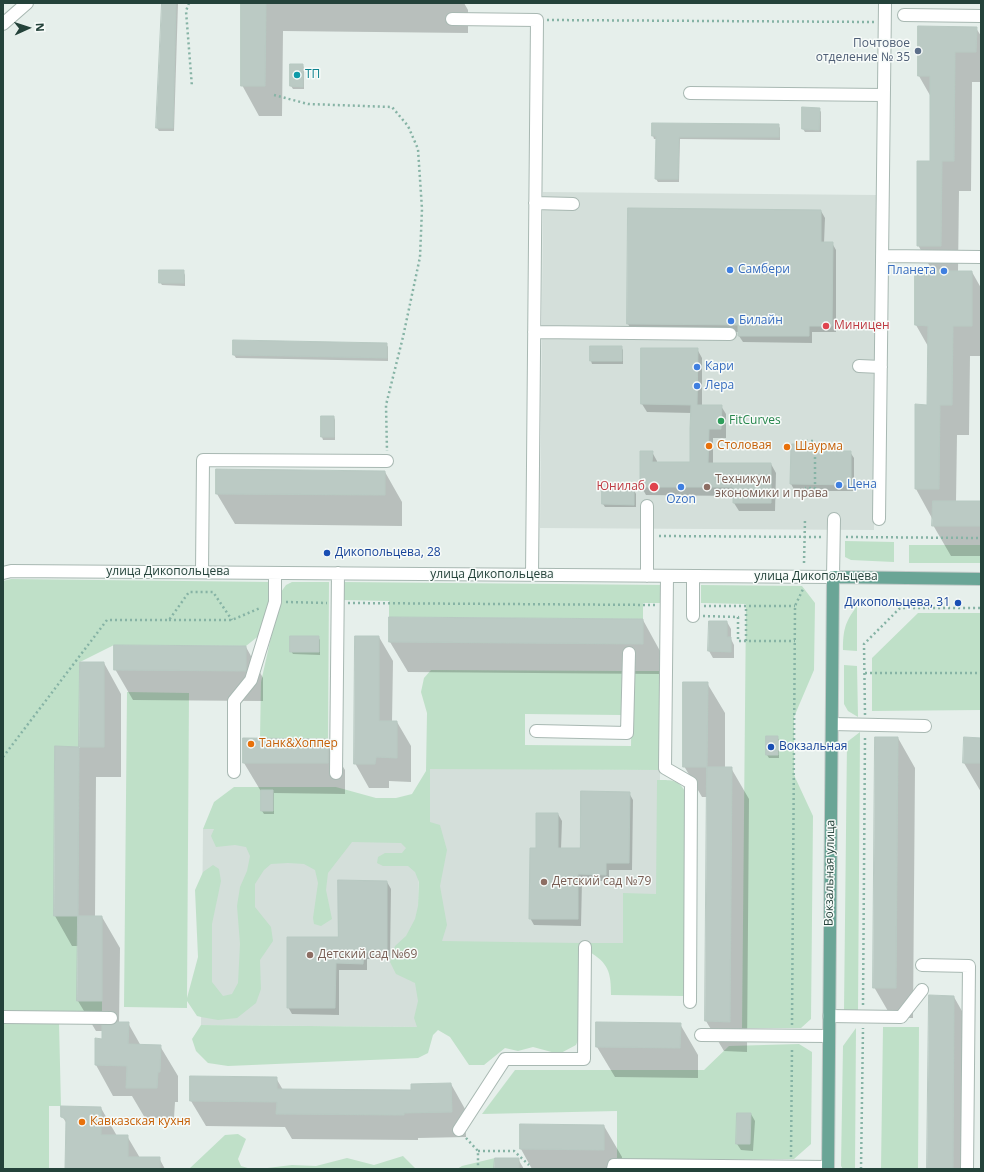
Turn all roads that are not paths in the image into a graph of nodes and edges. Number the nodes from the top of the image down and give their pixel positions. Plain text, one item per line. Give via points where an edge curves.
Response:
1 (27, 3) edge
2 (885, 3) edge
3 (904, 15) dead end
4 (981, 16) edge
5 (452, 19) dead end
6 (3, 24) edge
7 (690, 93) dead end
8 (883, 95) junction
9 (535, 203) junction
10 (573, 204) dead end
11 (882, 256) junction
12 (981, 257) edge
13 (534, 332) junction
14 (730, 334) dead end
15 (859, 366) dead end
16 (881, 366) junction
17 (387, 461) road end
18 (647, 506) dead end
19 (834, 519) dead end
20 (879, 519) dead end
21 (202, 572) junction
22 (3, 573) edge
23 (275, 573) junction
24 (338, 573) junction
25 (532, 575) junction
26 (647, 576) junction
27 (667, 576) junction
28 (693, 576) junction
29 (833, 577) junction
30 (981, 579) edge
31 (693, 611) road end
32 (629, 653) dead end
33 (832, 724) junction
34 (925, 726) dead end
35 (536, 731) dead end
36 (234, 772) dead end
37 (336, 773) dead end
38 (585, 947) dead end
39 (922, 965) dead end
40 (922, 990) dead end
41 (690, 1002) dead end
42 (975, 1004) edge
43 (829, 1016) junction
44 (3, 1017) edge
45 (111, 1018) dead end
46 (701, 1035) dead end
47 (829, 1036) junction
48 (459, 1130) road end
49 (640, 1167) edge
50 (753, 1168) edge
51 (828, 1168) edge
52 (614, 1169) edge
53 (967, 1169) edge

1 - 6 street
2 - 8 street
3 - 4 street
5 - 9 street via 537,20
7 - 8 street
8 - 11 street
9 - 10 street
9 - 13 street
11 - 12 street
11 - 16 street
13 - 14 street
13 - 25 street
15 - 16 street
16 - 20 street
17 - 21 street via 203,460
18 - 26 street
19 - 29 street
21 - 22 street, улица Дикопольцева
21 - 23 street, улица Дикопольцева
23 - 24 street, улица Дикопольцева
23 - 36 street via 275,602 251,680 234,701
24 - 25 street, улица Дикопольцева
24 - 37 street
25 - 26 street, улица Дикопольцева
26 - 27 street, улица Дикопольцева
27 - 28 street, улица Дикопольцева
27 - 41 street via 665,768 692,782
28 - 29 street, улица Дикопольцева
28 - 31 street
29 - 30 main road, улица Дикопольцева
29 - 33 main road, Вокзальная улица
32 - 35 street via 627,733
33 - 34 street
33 - 43 main road, Вокзальная улица
38 - 48 street via 584,1059 505,1059
39 - 42 street via 969,966
40 - 43 street via 901,1016
42 - 53 street
43 - 47 main road, Вокзальная улица
44 - 45 street
46 - 47 street
47 - 51 main road, Вокзальная улица
49 - 50 street
49 - 52 street via 614,1166
50 - 51 street

